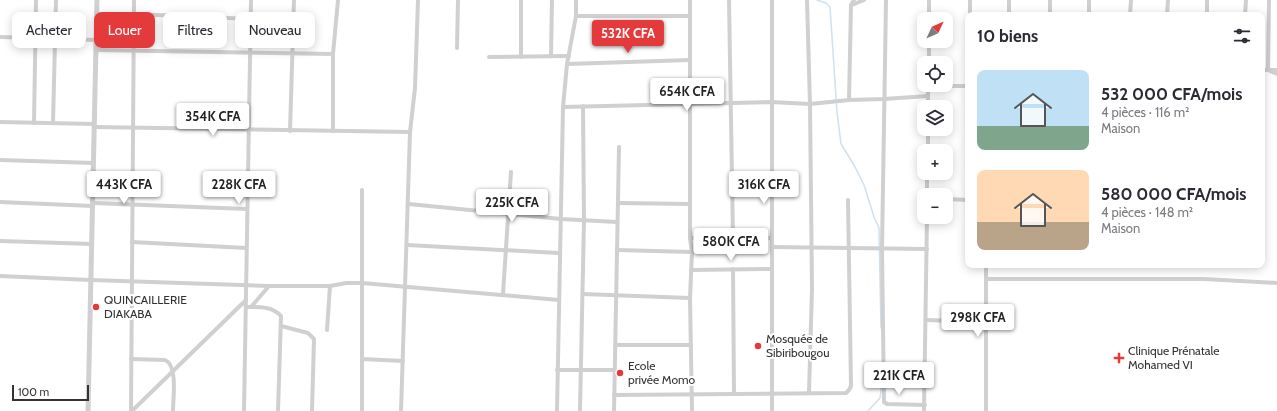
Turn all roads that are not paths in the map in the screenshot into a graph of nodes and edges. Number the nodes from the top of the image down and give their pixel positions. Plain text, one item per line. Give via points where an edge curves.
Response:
1 (36, 0) edge
2 (56, 0) edge
3 (97, 0) edge
4 (134, 0) edge
5 (251, 0) edge
6 (294, 0) edge
7 (338, 0) edge
8 (418, 0) edge
9 (458, 0) edge
10 (522, 0) edge
11 (552, 0) edge
12 (576, 0) edge
13 (690, 0) edge
14 (729, 0) edge
15 (772, 0) edge
16 (808, 0) edge
17 (854, 0) edge
18 (864, 0) edge
19 (886, 0) edge
20 (929, 0) edge
21 (970, 0) edge
22 (1009, 0) edge
23 (1050, 0) edge
24 (1089, 0) edge
25 (1131, 0) edge
26 (1168, 0) edge
27 (1207, 0) edge
28 (1246, 0) edge
29 (1269, 0) edge
30 (851, 5) junction
31 (36, 12) edge
32 (56, 12) edge
33 (97, 12) edge
34 (134, 12) edge
35 (251, 12) edge
36 (929, 12) edge
37 (970, 12) edge
38 (1008, 12) edge
39 (1050, 12) edge
40 (1089, 12) edge
41 (1130, 12) edge
42 (1167, 12) edge
43 (1206, 12) edge
44 (1245, 12) edge
45 (155, 15) edge
46 (576, 16) junction
47 (690, 16) junction
48 (235, 18) edge
49 (0, 37) edge
50 (12, 37) edge
51 (36, 48) edge
52 (55, 48) edge
53 (250, 48) edge
54 (457, 48) dead end
55 (96, 50) joint
56 (134, 51) junction
57 (250, 52) junction
58 (293, 53) junction
59 (333, 54) junction
60 (551, 56) junction
61 (569, 56) junction
62 (489, 57) dead end
63 (521, 57) junction
64 (690, 60) junction
65 (567, 64) junction
66 (1268, 70) junction
67 (1277, 70) edge
68 (1277, 74) edge
69 (953, 86) edge
70 (965, 86) edge
71 (928, 92) edge
72 (928, 96) junction
73 (884, 99) junction
74 (849, 100) junction
75 (928, 100) edge
76 (772, 102) junction
77 (731, 103) junction
78 (690, 104) junction
79 (810, 104) junction
80 (583, 106) junction
81 (563, 107) junction
82 (0, 122) edge
83 (34, 123) junction
84 (53, 123) junction
85 (94, 125) junction
86 (133, 128) junction
87 (249, 130) junction
88 (290, 131) junction
89 (333, 131) junction
90 (410, 132) junction
91 (619, 147) dead end
92 (0, 160) edge
93 (94, 163) junction
94 (511, 172) dead end
95 (362, 190) dead end
96 (953, 199) edge
97 (848, 200) dead end
98 (965, 200) edge
99 (0, 202) edge
100 (409, 204) junction
101 (618, 204) junction
102 (690, 204) junction
103 (93, 205) junction
104 (132, 205) junction
105 (247, 208) junction
106 (508, 215) junction
107 (561, 219) junction
108 (584, 220) junction
109 (618, 222) junction
110 (927, 224) edge
111 (690, 238) junction
112 (733, 238) junction
113 (772, 238) junction
114 (0, 241) edge
115 (132, 242) junction
116 (92, 244) junction
117 (407, 245) junction
118 (772, 247) junction
119 (246, 248) junction
120 (812, 248) junction
121 (848, 249) junction
122 (882, 249) junction
123 (927, 249) junction
124 (506, 250) junction
125 (617, 250) junction
126 (692, 252) junction
127 (559, 253) junction
128 (986, 268) edge
129 (772, 269) junction
130 (691, 270) junction
131 (733, 270) junction
132 (0, 276) edge
133 (986, 279) junction
134 (91, 280) junction
135 (132, 282) junction
136 (362, 283) junction
137 (1277, 283) edge
138 (246, 286) junction
139 (269, 286) junction
140 (330, 286) junction
141 (405, 286) junction
142 (503, 294) junction
143 (583, 294) junction
144 (616, 295) junction
145 (690, 298) junction
146 (246, 300) junction
147 (559, 300) junction
148 (246, 307) junction
149 (251, 307) junction
150 (926, 320) junction
151 (986, 322) junction
152 (281, 326) junction
153 (327, 330) dead end
154 (615, 345) junction
155 (691, 345) junction
156 (131, 358) junction
157 (362, 359) junction
158 (403, 360) junction
159 (557, 370) junction
160 (581, 370) junction
161 (615, 370) junction
162 (174, 371) junction
163 (809, 392) junction
164 (692, 394) junction
165 (734, 394) junction
166 (772, 394) junction
167 (614, 395) junction
168 (925, 405) junction
169 (88, 411) edge
170 (131, 411) edge
171 (173, 411) edge
172 (244, 411) edge
173 (278, 411) edge
174 (312, 411) edge
175 (362, 411) edge
176 (402, 411) edge
177 (557, 411) edge
178 (580, 411) edge
179 (614, 411) edge
180 (692, 411) edge
181 (772, 411) edge
182 (924, 411) edge
183 (986, 411) edge

1 - 31 street
2 - 32 street
3 - 33 street
4 - 34 street
5 - 35 street
6 - 58 street
7 - 59 street
8 - 90 street via 415,88
9 - 54 street
10 - 63 street
11 - 60 street
12 - 46 street
13 - 47 street
14 - 77 street
15 - 76 street
16 - 79 street
17 - 30 street
18 - 30 street
19 - 73 street
20 - 36 street
21 - 37 street
22 - 38 street
23 - 39 street
24 - 40 street
25 - 41 street
26 - 42 street
27 - 43 street
28 - 44 street
29 - 66 street
30 - 74 street
45 - 48 street
46 - 47 street
46 - 61 street
47 - 64 street
49 - 50 street
51 - 83 street
52 - 84 street
53 - 57 street
55 - 56 street
55 - 85 street
56 - 57 street
56 - 86 street
57 - 58 street
57 - 87 street
58 - 59 street
58 - 88 street
59 - 89 street
60 - 61 street
60 - 63 street
61 - 65 street
62 - 63 street
64 - 65 street
64 - 78 street
65 - 81 street
66 - 67 street
66 - 68 street
69 - 70 street
71 - 72 street
72 - 73 street
72 - 75 street
73 - 74 street
73 - 122 street
74 - 79 street
76 - 77 street
76 - 79 street
76 - 113 street
77 - 78 street
77 - 112 street
78 - 80 street
78 - 102 street
79 - 120 street
80 - 81 street
80 - 108 street
81 - 107 street
82 - 83 street
83 - 84 street
84 - 85 street
85 - 86 street
85 - 93 street
86 - 87 street
86 - 104 street
87 - 88 street
87 - 105 street
88 - 89 street
89 - 90 street
90 - 100 street
91 - 101 street
92 - 93 street
93 - 103 street
94 - 106 street
95 - 136 street
96 - 98 street
97 - 121 street
99 - 103 street
100 - 106 street
100 - 117 street
101 - 102 street
101 - 109 street
102 - 111 street
103 - 104 street
103 - 116 street
104 - 105 street
104 - 115 street
105 - 119 street
106 - 107 street
106 - 124 street
107 - 108 street
107 - 127 street
108 - 109 street
108 - 143 street
109 - 125 street
110 - 123 street
111 - 112 street
111 - 126 street
112 - 113 street
113 - 118 street
114 - 116 street
115 - 119 street
115 - 135 street
116 - 134 street
117 - 124 street
117 - 141 street
118 - 120 street
118 - 129 street
119 - 138 street
120 - 121 street
120 - 163 street
121 - 122 street
121 - 163 street via 851,386 846,393
122 - 123 street
122 - 168 street via 884,402
123 - 150 street
124 - 127 street
124 - 142 street
125 - 126 street
125 - 144 street
126 - 130 street
127 - 147 street
128 - 133 street
129 - 131 street
129 - 166 street
130 - 131 street
130 - 145 street
131 - 165 street
132 - 134 street
133 - 137 street via 1204,279
133 - 151 street
134 - 135 street
134 - 169 street
135 - 138 street
135 - 156 street
136 - 140 street
136 - 141 street
136 - 157 street
138 - 139 street
138 - 146 street
139 - 140 street
139 - 149 street
140 - 153 street
141 - 142 street
141 - 158 street
142 - 147 street
143 - 144 street
143 - 160 street
144 - 145 street
144 - 154 street
145 - 155 street
146 - 148 street
146 - 162 street
147 - 159 street
148 - 149 street
148 - 172 street
149 - 152 street via 277,312 281,316
150 - 151 street
150 - 168 street
151 - 183 street
152 - 173 street
152 - 174 street via 308,333 314,339
154 - 155 street
154 - 161 street
155 - 164 street
156 - 162 street via 165,360
156 - 170 street
157 - 158 street
157 - 175 street
158 - 176 street
159 - 160 street
159 - 177 street
160 - 161 street
160 - 178 street
161 - 167 street
162 - 170 street
162 - 171 street
163 - 166 street
164 - 165 street
164 - 167 street
164 - 180 street
165 - 166 street
166 - 181 street
167 - 179 street
168 - 182 street

